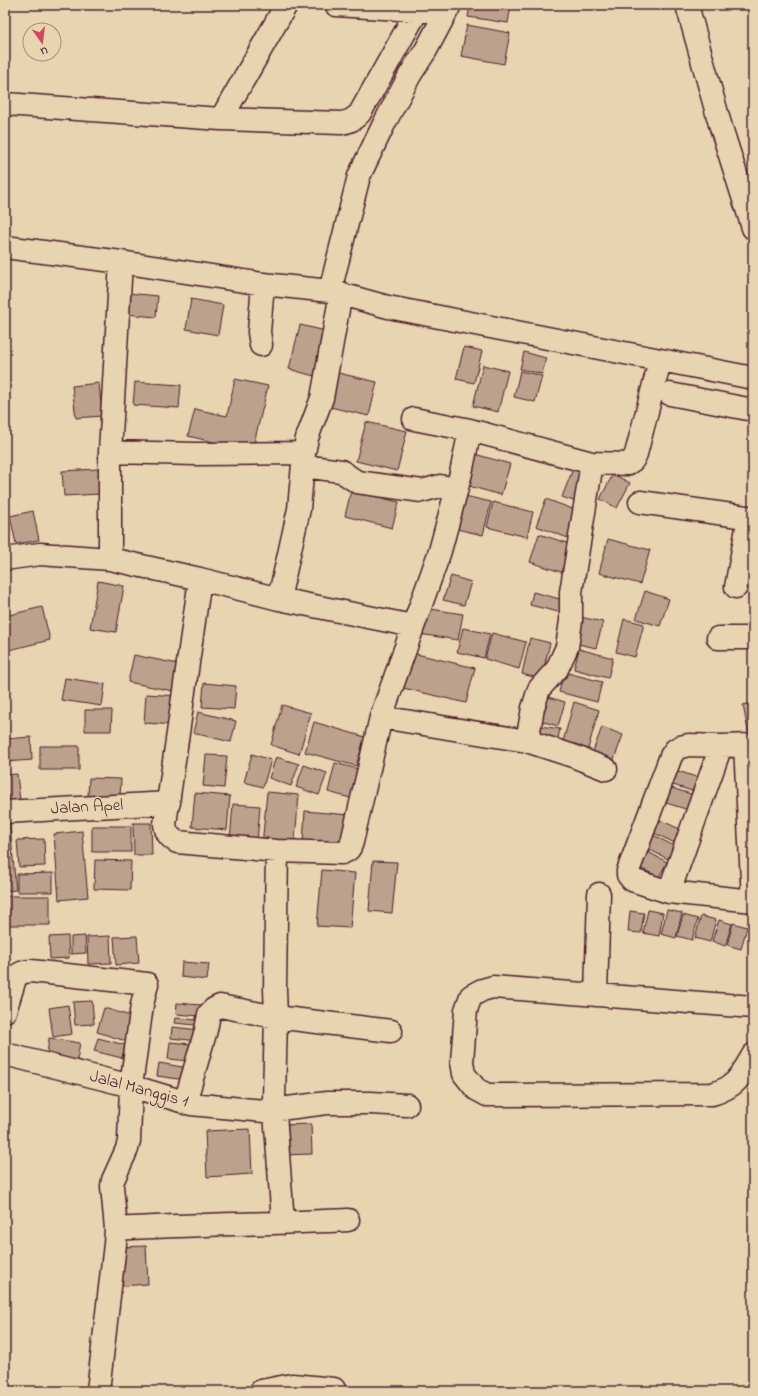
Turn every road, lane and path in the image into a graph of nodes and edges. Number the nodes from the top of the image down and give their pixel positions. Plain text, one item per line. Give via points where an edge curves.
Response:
1 (286, 5) edge
2 (336, 5) edge
3 (687, 5) edge
4 (433, 9) edge
5 (5, 104) edge
6 (221, 119) junction
7 (753, 228) edge
8 (5, 247) edge
9 (121, 262) junction
10 (263, 284) junction
11 (335, 292) junction
12 (260, 345) dead end
13 (660, 361) junction
14 (753, 378) edge
15 (670, 394) dead end
16 (753, 410) edge
17 (414, 419) dead end
18 (470, 430) junction
19 (110, 452) junction
20 (304, 460) junction
21 (592, 463) junction
22 (457, 489) junction
23 (640, 502) dead end
24 (751, 518) edge
25 (5, 559) edge
26 (110, 559) junction
27 (200, 579) junction
28 (736, 587) dead end
29 (278, 599) junction
30 (413, 626) junction
31 (718, 638) dead end
32 (753, 638) edge
33 (381, 716) junction
34 (527, 741) junction
35 (721, 746) junction
36 (749, 746) edge
37 (606, 769) dead end
38 (169, 803) junction
39 (5, 812) edge
40 (277, 851) junction
41 (669, 892) junction
42 (599, 894) dead end
43 (753, 901) edge
44 (596, 995) junction
45 (753, 1007) edge
46 (5, 1011) edge
47 (276, 1017) junction
48 (391, 1031) dead end
49 (5, 1054) edge
50 (753, 1055) edge
51 (131, 1086) junction
52 (185, 1103) junction
53 (408, 1106) dead end
54 (275, 1110) junction
55 (348, 1220) dead end
56 (283, 1223) junction
57 (116, 1229) junction
58 (98, 1391) edge
59 (262, 1391) edge
60 (334, 1391) edge

1 - 6 street
2 - 4 street
3 - 7 street via 720,124
4 - 6 street via 354,119 341,123
4 - 11 street via 359,176
5 - 6 street
8 - 9 street
9 - 10 street
9 - 19 street
10 - 11 street
10 - 12 street
11 - 13 street via 388,307
11 - 20 street via 322,398 307,438
13 - 14 street
13 - 21 street via 633,460 622,465
15 - 16 street
17 - 18 street
18 - 21 street
18 - 22 street
19 - 20 street
19 - 26 street
20 - 22 street via 341,471 356,482 422,491 440,486
20 - 29 street via 300,509
21 - 34 street via 571,592 571,621 567,647 556,669 539,690
22 - 30 street via 440,551
23 - 24 street
24 - 28 street
25 - 26 street via 40,554
26 - 27 street
27 - 29 street
27 - 38 street
29 - 30 street
30 - 33 street
31 - 32 street
33 - 34 street
33 - 40 street via 350,848 342,853
34 - 37 street
35 - 36 street
35 - 41 street
35 - 41 street via 688,745 675,750 628,871 632,880
36 - 43 street
38 - 39 street, Jalan Apel
38 - 40 street via 166,832 177,842
40 - 47 street
41 - 43 street
42 - 44 street
44 - 45 street
44 - 50 street via 493,987 471,996 466,1010 462,1062 464,1074 476,1089 487,1095 712,1094 727,1090 738,1080
46 - 51 street via 15,979 23,972 147,984
47 - 48 street
47 - 52 street via 220,1006 214,1009 209,1014
47 - 54 street
49 - 51 street, Jalal Manggis 1
51 - 52 street, Jalal Manggis 1
51 - 57 street via 130,1141 112,1186
52 - 54 street, Jalal Manggis 1
53 - 54 street, Jalal Manggis 1 via 327,1103
54 - 56 street
55 - 56 street
56 - 57 street
57 - 58 street
59 - 60 street via 292,1385 326,1387

